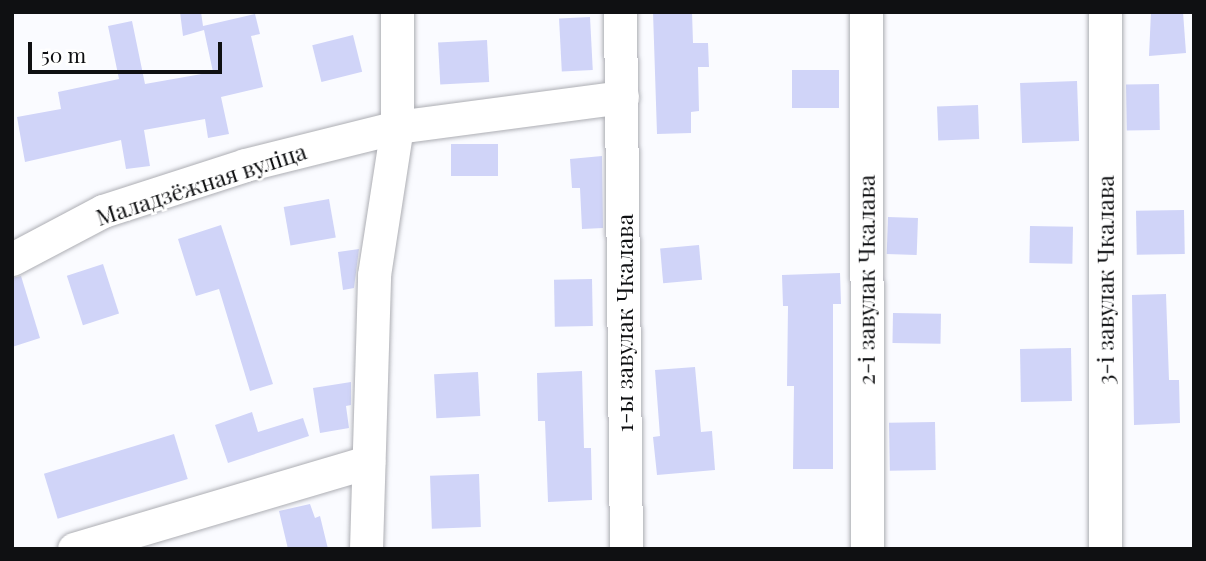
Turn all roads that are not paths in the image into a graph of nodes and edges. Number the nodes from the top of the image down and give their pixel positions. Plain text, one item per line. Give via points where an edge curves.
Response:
1 (397, 12) edge
2 (621, 12) edge
3 (866, 12) edge
4 (1105, 12) edge
5 (622, 97) junction
6 (397, 127) junction
7 (12, 260) edge
8 (368, 462) junction
9 (74, 549) edge
10 (366, 549) edge
11 (626, 549) edge
12 (867, 549) edge
13 (1105, 549) edge

1 - 6 street
2 - 5 street, 1-ы завулак Чкалава
3 - 12 street, 2-і завулак Чкалава
4 - 13 street, 3-і завулак Чкалава
5 - 6 street, Маладзёжная вуліца
5 - 11 street, 1-ы завулак Чкалава
6 - 7 street, Маладзёжная вуліца via 245,165 103,211
6 - 8 street via 374,275
8 - 9 street
8 - 10 street

